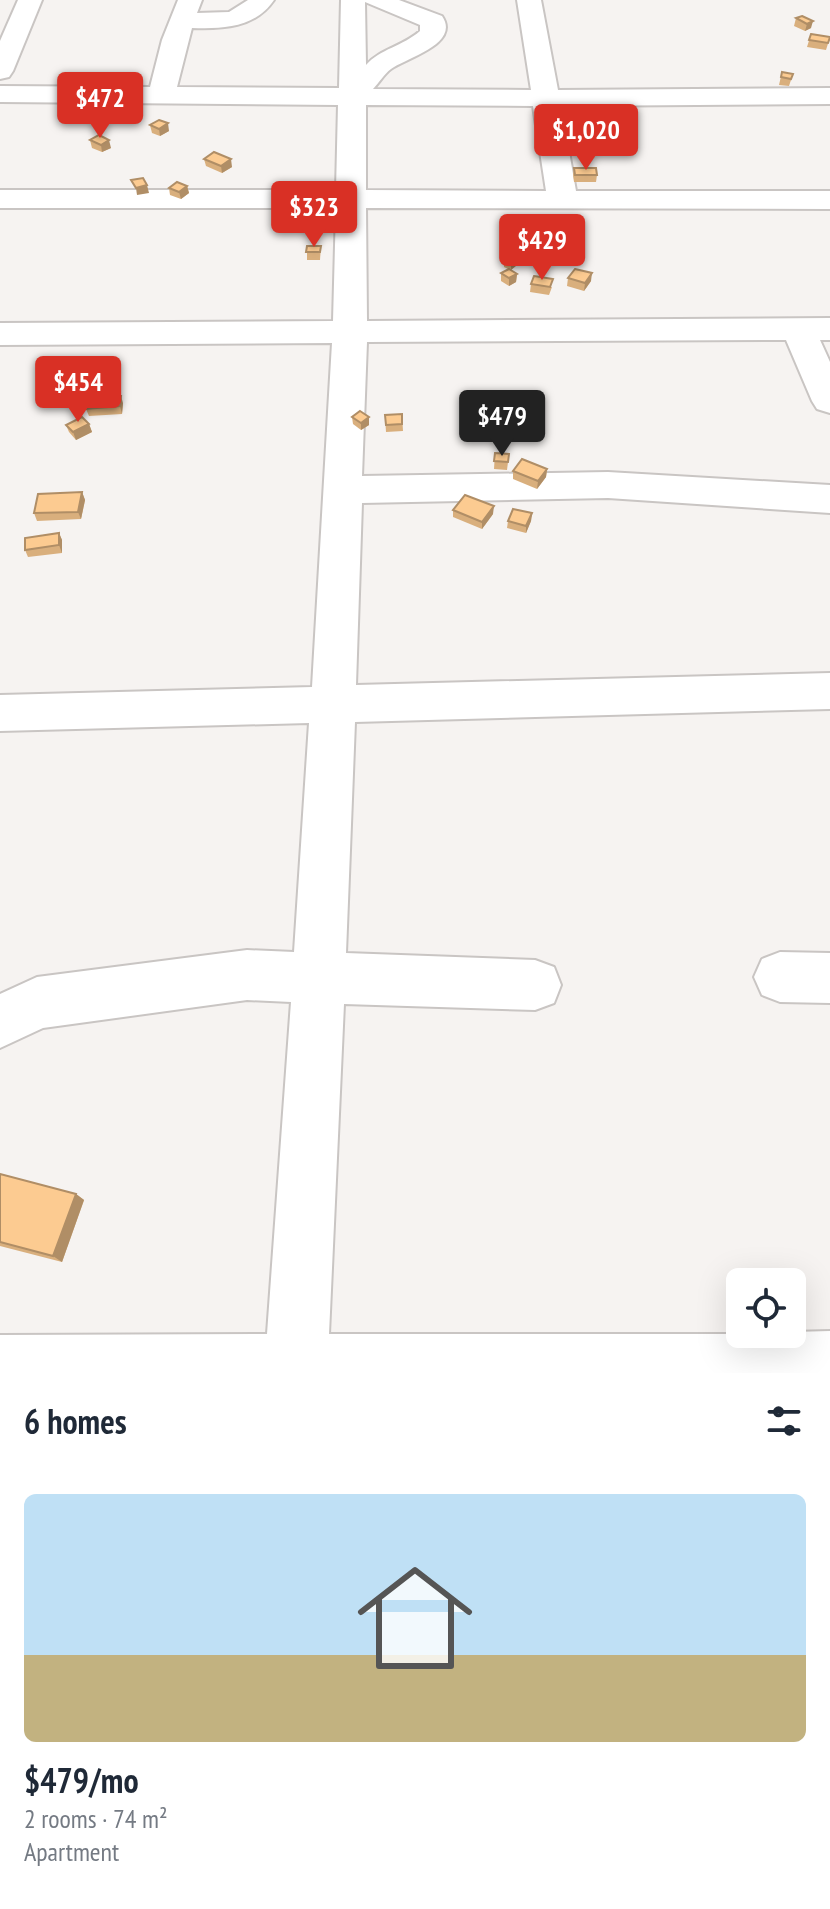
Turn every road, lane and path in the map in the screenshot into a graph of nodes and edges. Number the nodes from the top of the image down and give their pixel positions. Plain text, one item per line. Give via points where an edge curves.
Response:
1 (27, 0) edge
2 (262, 0) edge
3 (353, 0) edge
4 (376, 0) edge
5 (529, 0) edge
6 (186, 10) edge
7 (0, 16) edge
8 (0, 71) edge
9 (0, 94) edge
10 (162, 94) junction
11 (352, 96) junction
12 (830, 96) edge
13 (546, 98) junction
14 (0, 199) edge
15 (351, 200) junction
16 (563, 200) junction
17 (830, 200) edge
18 (814, 330) edge
19 (350, 333) junction
20 (0, 334) edge
21 (830, 401) edge
22 (343, 490) junction
23 (830, 499) edge
24 (830, 691) edge
25 (333, 703) junction
26 (0, 713) edge
27 (318, 977) junction
28 (780, 977) dead end
29 (830, 978) edge
30 (535, 985) dead end
31 (0, 1022) edge
32 (830, 1363) edge
33 (296, 1365) junction
34 (0, 1367) edge

1 - 7 street
1 - 8 street
2 - 6 street via 236,20
3 - 11 street
4 - 11 street via 433,21 432,33 417,47 381,64
5 - 13 street
6 - 10 street
9 - 10 street
10 - 11 street
11 - 13 street
11 - 15 street
12 - 13 street
13 - 16 street
14 - 15 street
15 - 16 street
15 - 19 street
16 - 17 street
18 - 19 street
18 - 21 street
19 - 20 street
19 - 22 street
22 - 23 street via 608,485
22 - 25 street
24 - 25 street
25 - 26 street
25 - 27 street
27 - 30 street
27 - 31 street via 247,975 37,1003
27 - 33 street
28 - 29 street
32 - 33 street
33 - 34 street

